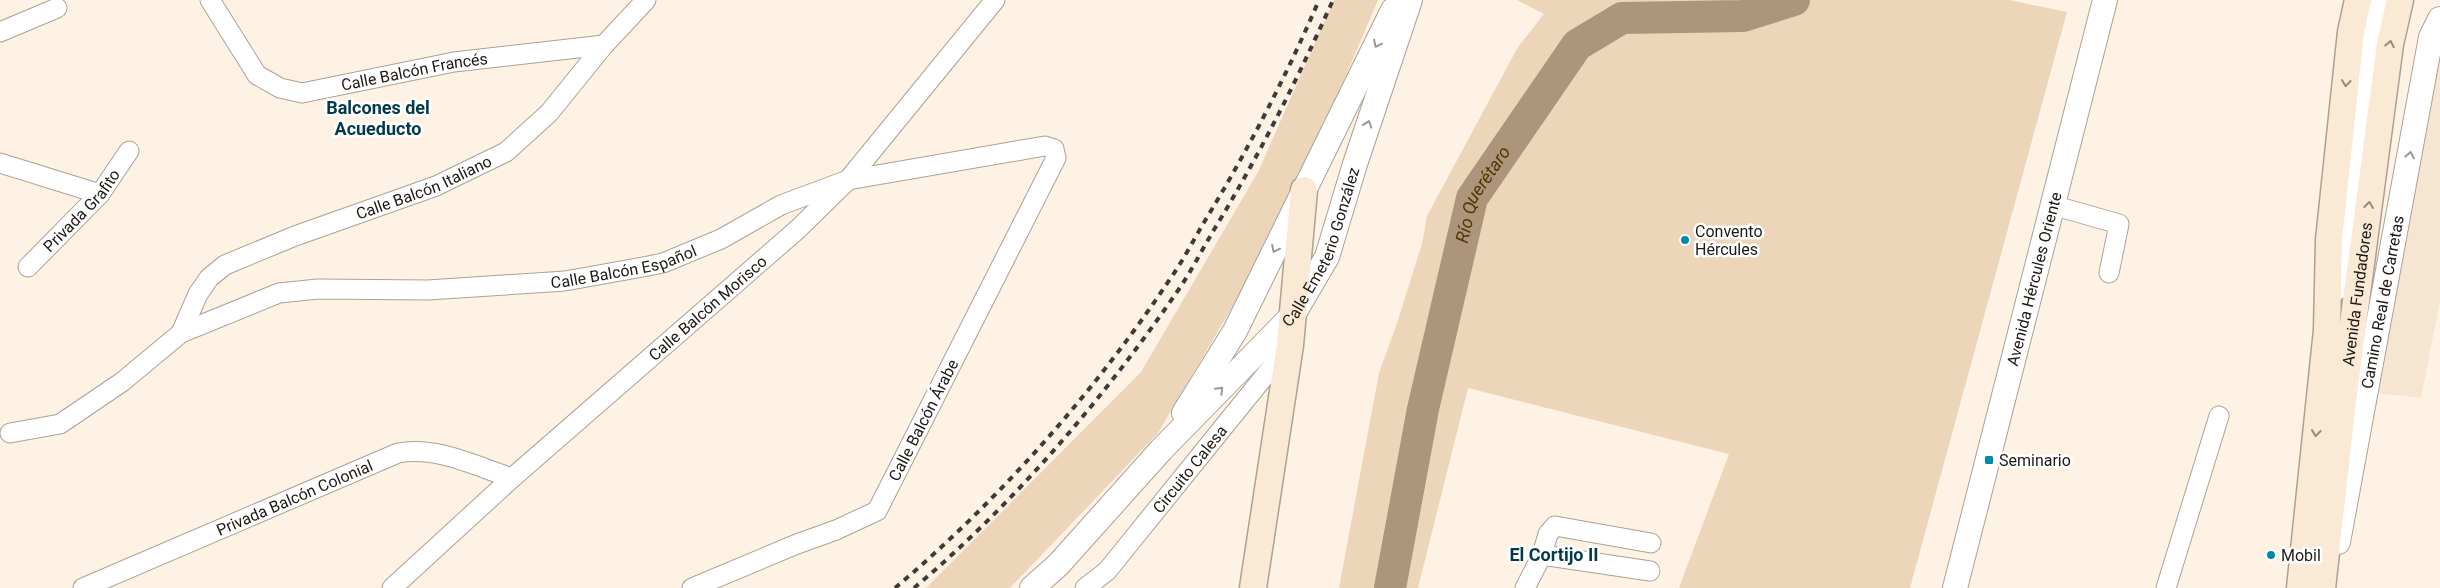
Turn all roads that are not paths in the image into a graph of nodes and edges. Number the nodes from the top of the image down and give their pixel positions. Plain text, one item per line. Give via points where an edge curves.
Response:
1 (210, 0) edge
2 (646, 0) edge
3 (995, 0) edge
4 (1398, 0) edge
5 (1410, 0) edge
6 (2105, 0) edge
7 (2358, 0) edge
8 (2376, 0) edge
9 (2400, 0) edge
10 (57, 8) dead end
11 (2440, 19) edge
12 (0, 32) edge
13 (604, 45) junction
14 (1054, 149) joint
15 (1324, 149) junction
16 (129, 151) dead end
17 (0, 162) edge
18 (1355, 164) junction
19 (848, 180) junction
20 (1304, 190) junction
21 (100, 194) junction
22 (2052, 205) junction
23 (28, 267) dead end
24 (2109, 273) dead end
25 (1293, 314) junction
26 (2327, 330) junction
27 (181, 333) junction
28 (1290, 345) junction
29 (2219, 416) dead end
30 (10, 433) dead end
31 (1161, 450) junction
32 (512, 478) junction
33 (1651, 543) dead end
34 (1542, 555) junction
35 (1650, 571) dead end
36 (1106, 579) edge
37 (83, 588) edge
38 (392, 588) edge
39 (692, 588) edge
40 (1032, 588) edge
41 (1086, 588) edge
42 (1253, 588) edge
43 (1525, 588) edge
44 (1955, 588) edge
45 (2166, 588) edge
46 (2300, 588) edge
47 (2322, 588) edge
48 (2329, 588) edge

1 - 13 street, Calle Balcón Francés via 257,75 280,88 302,93 454,62
2 - 13 street, Calle Balcón Italiano
3 - 19 street, Calle Balcón Morisco
4 -> 15 street, Calle Emeterio González
18 -> 5 street, Calle Emeterio González
6 - 22 street, Avenida Hércules Oriente
7 -> 26 main road, Avenida Fundadores via 2328,240
8 - 26 street via 2344,243
47 -> 9 main road, Avenida Fundadores via 2390,44
10 - 12 street
48 -> 11 street, Camino Real de Carretas via 2431,38
13 - 27 street, Calle Balcón Italiano via 549,113 506,152 436,186 295,236 225,265 209,278 198,294
14 - 19 street, Calle Balcón Español via 1045,146
14 - 39 street, Calle Balcón Árabe via 1056,158 877,511
15 - 18 street via 1345,149
15 - 20 street, Calle Emeterio González
16 - 21 street, Privada Grafito
17 - 21 street
18 - 25 street, Calle Emeterio González via 1327,257
19 - 27 street, Calle Balcón Español via 781,205 721,239 663,263 565,281 428,290 318,289 279,294
19 - 32 street, Calle Balcón Morisco via 798,229
20 - 25 main road
20 -> 31 street, Calle Emeterio González via 1235,331
21 - 23 street, Privada Grafito
22 - 24 street via 2119,224
22 - 44 street, Avenida Hércules Oriente
25 - 28 main road
31 -> 25 street, Calle Emeterio González
26 -> 46 main road, Avenida Fundadores
27 - 30 street via 122,382 60,424
28 - 36 street, Circuito Calesa
28 - 42 main road
29 - 45 street
31 - 40 street, Calle Emeterio González via 1058,565
32 - 37 street, Privada Balcón Colonial via 433,452 414,450 398,453
32 - 38 street, Calle Balcón Morisco
33 - 34 street via 1555,526 1548,534
34 - 35 street
34 - 43 street
36 - 41 street, Circuito Calesa

